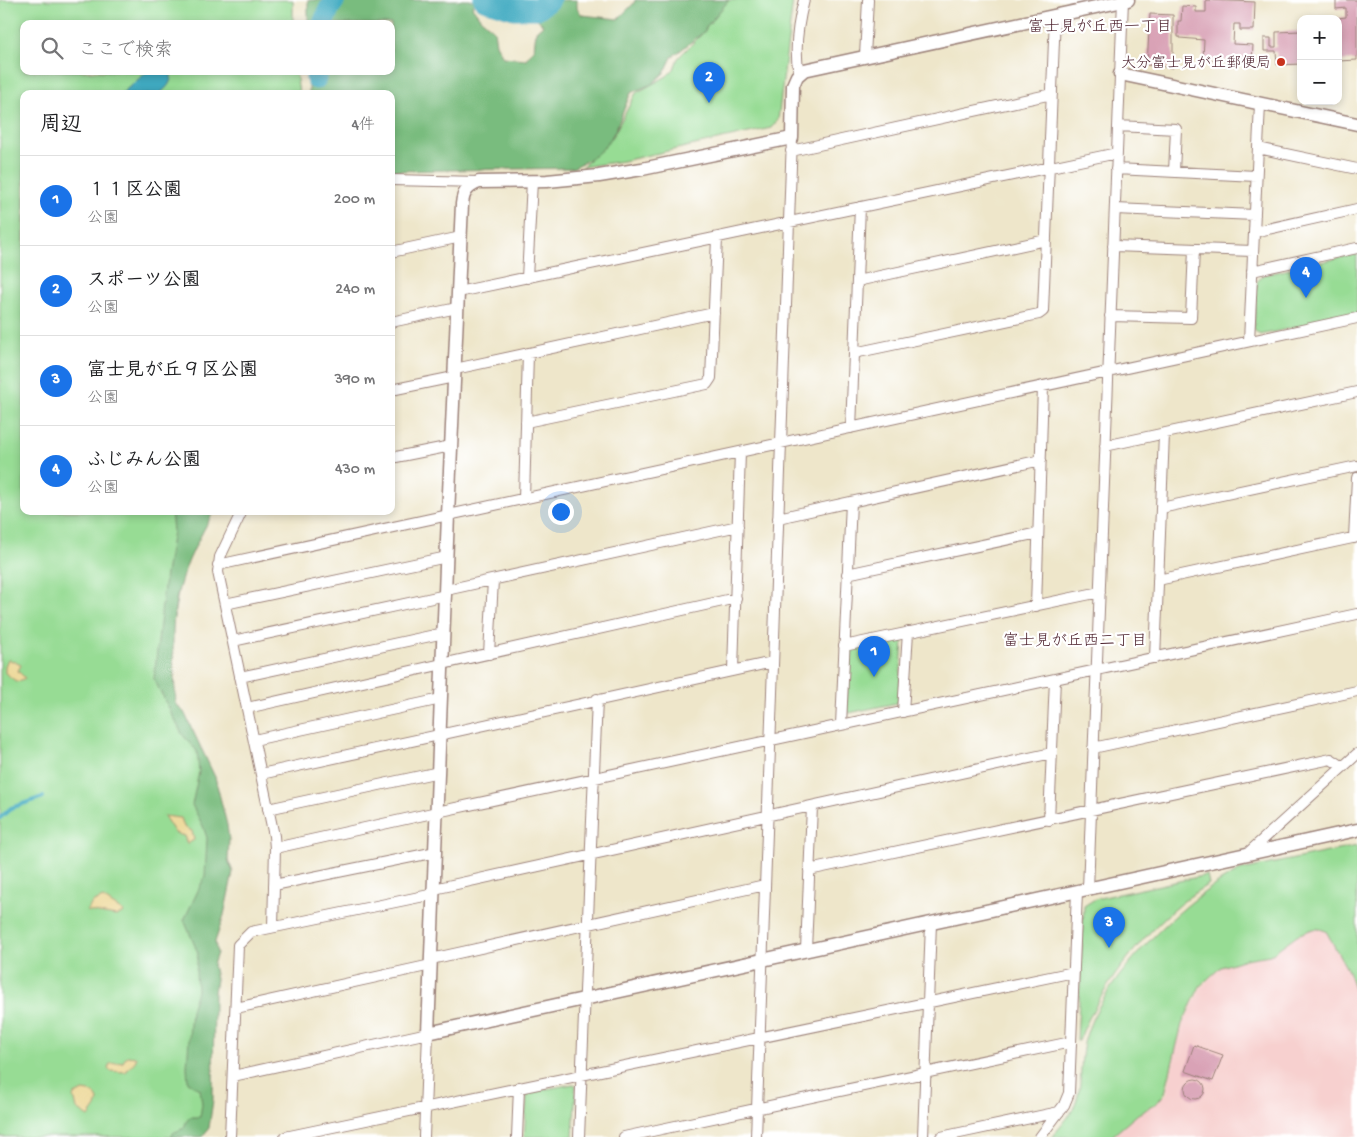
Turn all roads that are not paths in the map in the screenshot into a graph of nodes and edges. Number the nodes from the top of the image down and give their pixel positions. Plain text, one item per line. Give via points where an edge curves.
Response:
1 (804, 0) edge
2 (868, 0) edge
3 (1125, 0) edge
4 (1055, 16) junction
5 (866, 56) junction
6 (799, 73) junction
7 (1120, 74) junction
8 (1052, 94) junction
9 (1260, 104) junction
10 (1357, 124) edge
11 (1118, 126) junction
12 (792, 144) junction
13 (1258, 148) junction
14 (1117, 153) junction
15 (1049, 167) junction
16 (1116, 169) junction
17 (1357, 169) edge
18 (1174, 172) junction
19 (1256, 176) junction
20 (395, 180) edge
21 (532, 181) junction
22 (482, 182) junction
23 (860, 207) junction
24 (1115, 209) junction
25 (1357, 209) edge
26 (1255, 215) junction
27 (789, 222) junction
28 (1254, 232) junction
29 (461, 237) junction
30 (717, 238) junction
31 (1046, 240) junction
32 (1113, 246) junction
33 (1357, 248) edge
34 (1194, 249) junction
35 (395, 251) edge
36 (1253, 251) junction
37 (1252, 271) junction
38 (527, 278) junction
39 (857, 281) junction
40 (458, 292) junction
41 (457, 308) junction
42 (714, 312) junction
43 (1110, 316) junction
44 (1357, 318) edge
45 (395, 321) edge
46 (1250, 341) junction
47 (528, 353) junction
48 (854, 353) junction
49 (1108, 372) junction
50 (455, 373) junction
51 (1043, 386) junction
52 (395, 389) edge
53 (1357, 392) edge
54 (526, 422) junction
55 (851, 428) junction
56 (1164, 434) junction
57 (781, 443) junction
58 (451, 446) junction
59 (1105, 446) junction
60 (740, 452) junction
61 (395, 457) edge
62 (1041, 460) junction
63 (1357, 466) edge
64 (1357, 478) edge
65 (524, 499) junction
66 (851, 502) junction
67 (1161, 508) junction
68 (240, 515) edge
69 (448, 515) junction
70 (778, 518) junction
71 (738, 526) junction
72 (1038, 533) junction
73 (1356, 538) edge
74 (447, 557) junction
75 (218, 565) junction
76 (847, 574) junction
77 (493, 580) junction
78 (1158, 580) junction
79 (1100, 592) junction
80 (446, 593) junction
81 (736, 598) junction
82 (225, 604) junction
83 (1036, 606) junction
84 (1357, 614) edge
85 (908, 632) junction
86 (444, 633) junction
87 (233, 641) junction
88 (844, 646) junction
89 (489, 654) junction
90 (1155, 658) junction
91 (773, 662) junction
92 (443, 664) junction
93 (733, 670) junction
94 (1096, 670) junction
95 (240, 677) junction
96 (1055, 679) junction
97 (1357, 691) edge
98 (597, 699) junction
99 (442, 700) junction
100 (247, 708) junction
101 (903, 712) junction
102 (841, 725) junction
103 (440, 734) junction
104 (254, 740) junction
105 (770, 740) junction
106 (1093, 748) junction
107 (1052, 753) junction
108 (1357, 754) edge
109 (1343, 767) junction
110 (439, 772) junction
111 (261, 774) junction
112 (594, 778) junction
113 (812, 806) junction
114 (268, 809) junction
115 (1091, 810) junction
116 (437, 812) junction
117 (768, 815) junction
118 (1049, 820) junction
119 (1357, 830) edge
120 (275, 848) junction
121 (436, 852) junction
122 (591, 854) junction
123 (1247, 854) junction
124 (809, 870) junction
125 (274, 885) junction
126 (765, 885) junction
127 (1083, 890) junction
128 (434, 891) junction
129 (931, 923) junction
130 (588, 924) junction
131 (273, 927) junction
132 (806, 950) junction
133 (762, 960) junction
134 (431, 962) junction
135 (1074, 972) junction
136 (584, 999) junction
137 (928, 1002) junction
138 (236, 1008) junction
139 (428, 1033) junction
140 (760, 1038) junction
141 (1071, 1042) junction
142 (926, 1073) junction
143 (581, 1075) junction
144 (233, 1076) junction
145 (519, 1087) junction
146 (425, 1107) junction
147 (757, 1109) junction
148 (1059, 1112) junction
149 (230, 1137) edge
150 (285, 1137) edge
151 (424, 1137) edge
152 (517, 1137) edge
153 (579, 1137) edge
154 (624, 1137) edge
155 (756, 1137) edge
156 (923, 1137) edge
157 (941, 1137) edge
158 (1040, 1137) edge

1 - 6 street via 797,38
2 - 5 street
3 - 4 street
3 - 7 street
4 - 5 street
4 - 8 street
5 - 6 street
6 - 12 street via 793,85
7 - 9 street
7 - 11 street
8 - 12 street
8 - 15 street
9 - 10 street
9 - 13 street
11 - 14 street
11 - 18 street via 1176,130
12 - 21 street via 607,175
12 - 27 street
13 - 17 street
13 - 19 street
14 - 15 street
14 - 16 street
15 - 23 street
15 - 31 street
16 - 18 street
16 - 24 street
18 - 19 street
19 - 26 street
20 - 22 street
21 - 22 street
21 - 38 street
22 - 29 street via 465,192
23 - 27 street
23 - 39 street
24 - 26 street
24 - 32 street
25 - 28 street
26 - 28 street
27 - 30 street
27 - 57 street
28 - 36 street
29 - 35 street
29 - 40 street
30 - 38 street
30 - 42 street
31 - 39 street
31 - 48 street via 1044,308 1041,313
32 - 34 street
32 - 43 street
33 - 37 street
34 - 36 street
34 - 43 street via 1191,318
36 - 37 street
37 - 46 street
38 - 40 street
39 - 48 street
40 - 41 street
41 - 45 street
41 - 50 street
42 - 47 street
42 - 54 street via 711,378 706,384
43 - 49 street
44 - 46 street
46 - 49 street
47 - 50 street
47 - 54 street
48 - 55 street
49 - 51 street
49 - 59 street
50 - 52 street
50 - 58 street
51 - 55 street
51 - 62 street
53 - 56 street
54 - 65 street
55 - 57 street
56 - 59 street
56 - 67 street
57 - 60 street
57 - 70 street
58 - 61 street
58 - 69 street
59 - 79 street
60 - 65 street
60 - 71 street
62 - 66 street
62 - 72 street
63 - 67 street
64 - 73 street
65 - 69 street
66 - 70 street
66 - 76 street
67 - 78 street
68 - 75 street
69 - 74 street
69 - 75 street
70 - 91 street
71 - 77 street
71 - 81 street
72 - 76 street
72 - 83 street
73 - 78 street
74 - 80 street
74 - 82 street
75 - 82 street
76 - 88 street
77 - 80 street
77 - 89 street
78 - 90 street
79 - 83 street
79 - 94 street
80 - 86 street
80 - 87 street
81 - 89 street
81 - 93 street
82 - 87 street
83 - 85 street
84 - 90 street
85 - 88 street
85 - 101 street
86 - 92 street
86 - 95 street
87 - 95 street
88 - 102 street
89 - 92 street
90 - 94 street
91 - 93 street
91 - 105 street
92 - 99 street
92 - 100 street
93 - 98 street
94 - 96 street
94 - 106 street
95 - 100 street
96 - 101 street
96 - 107 street
97 - 106 street
98 - 103 street
98 - 112 street
99 - 103 street
99 - 104 street
100 - 104 street
101 - 102 street
102 - 105 street
103 - 110 street
103 - 111 street
104 - 111 street
105 - 112 street
105 - 117 street
106 - 115 street
107 - 113 street
107 - 118 street
108 - 109 street
109 - 115 street via 1331,759
109 - 123 street
110 - 114 street
110 - 116 street
111 - 114 street
112 - 116 street
112 - 122 street
113 - 117 street
113 - 124 street
114 - 120 street
115 - 118 street
115 - 127 street
116 - 120 street
116 - 121 street
117 - 122 street
117 - 126 street
118 - 124 street
119 - 123 street
120 - 125 street
121 - 125 street
121 - 128 street
122 - 128 street
122 - 130 street
123 - 127 street
124 - 132 street
125 - 131 street
126 - 130 street
126 - 133 street
127 - 129 street
127 - 135 street
128 - 131 street
128 - 134 street
129 - 132 street
129 - 137 street
130 - 134 street
130 - 136 street
131 - 138 street via 251,932 238,945
132 - 133 street
133 - 136 street
133 - 140 street
134 - 138 street
134 - 139 street
135 - 137 street
135 - 141 street
136 - 139 street
136 - 143 street
137 - 140 street
137 - 142 street
138 - 144 street
139 - 144 street
139 - 146 street
140 - 143 street
140 - 147 street
141 - 142 street
141 - 148 street via 1069,1093
142 - 147 street
142 - 156 street
143 - 145 street
143 - 153 street
144 - 149 street
145 - 146 street
145 - 152 street
146 - 150 street
146 - 151 street
147 - 154 street
147 - 155 street
148 - 157 street
148 - 158 street

